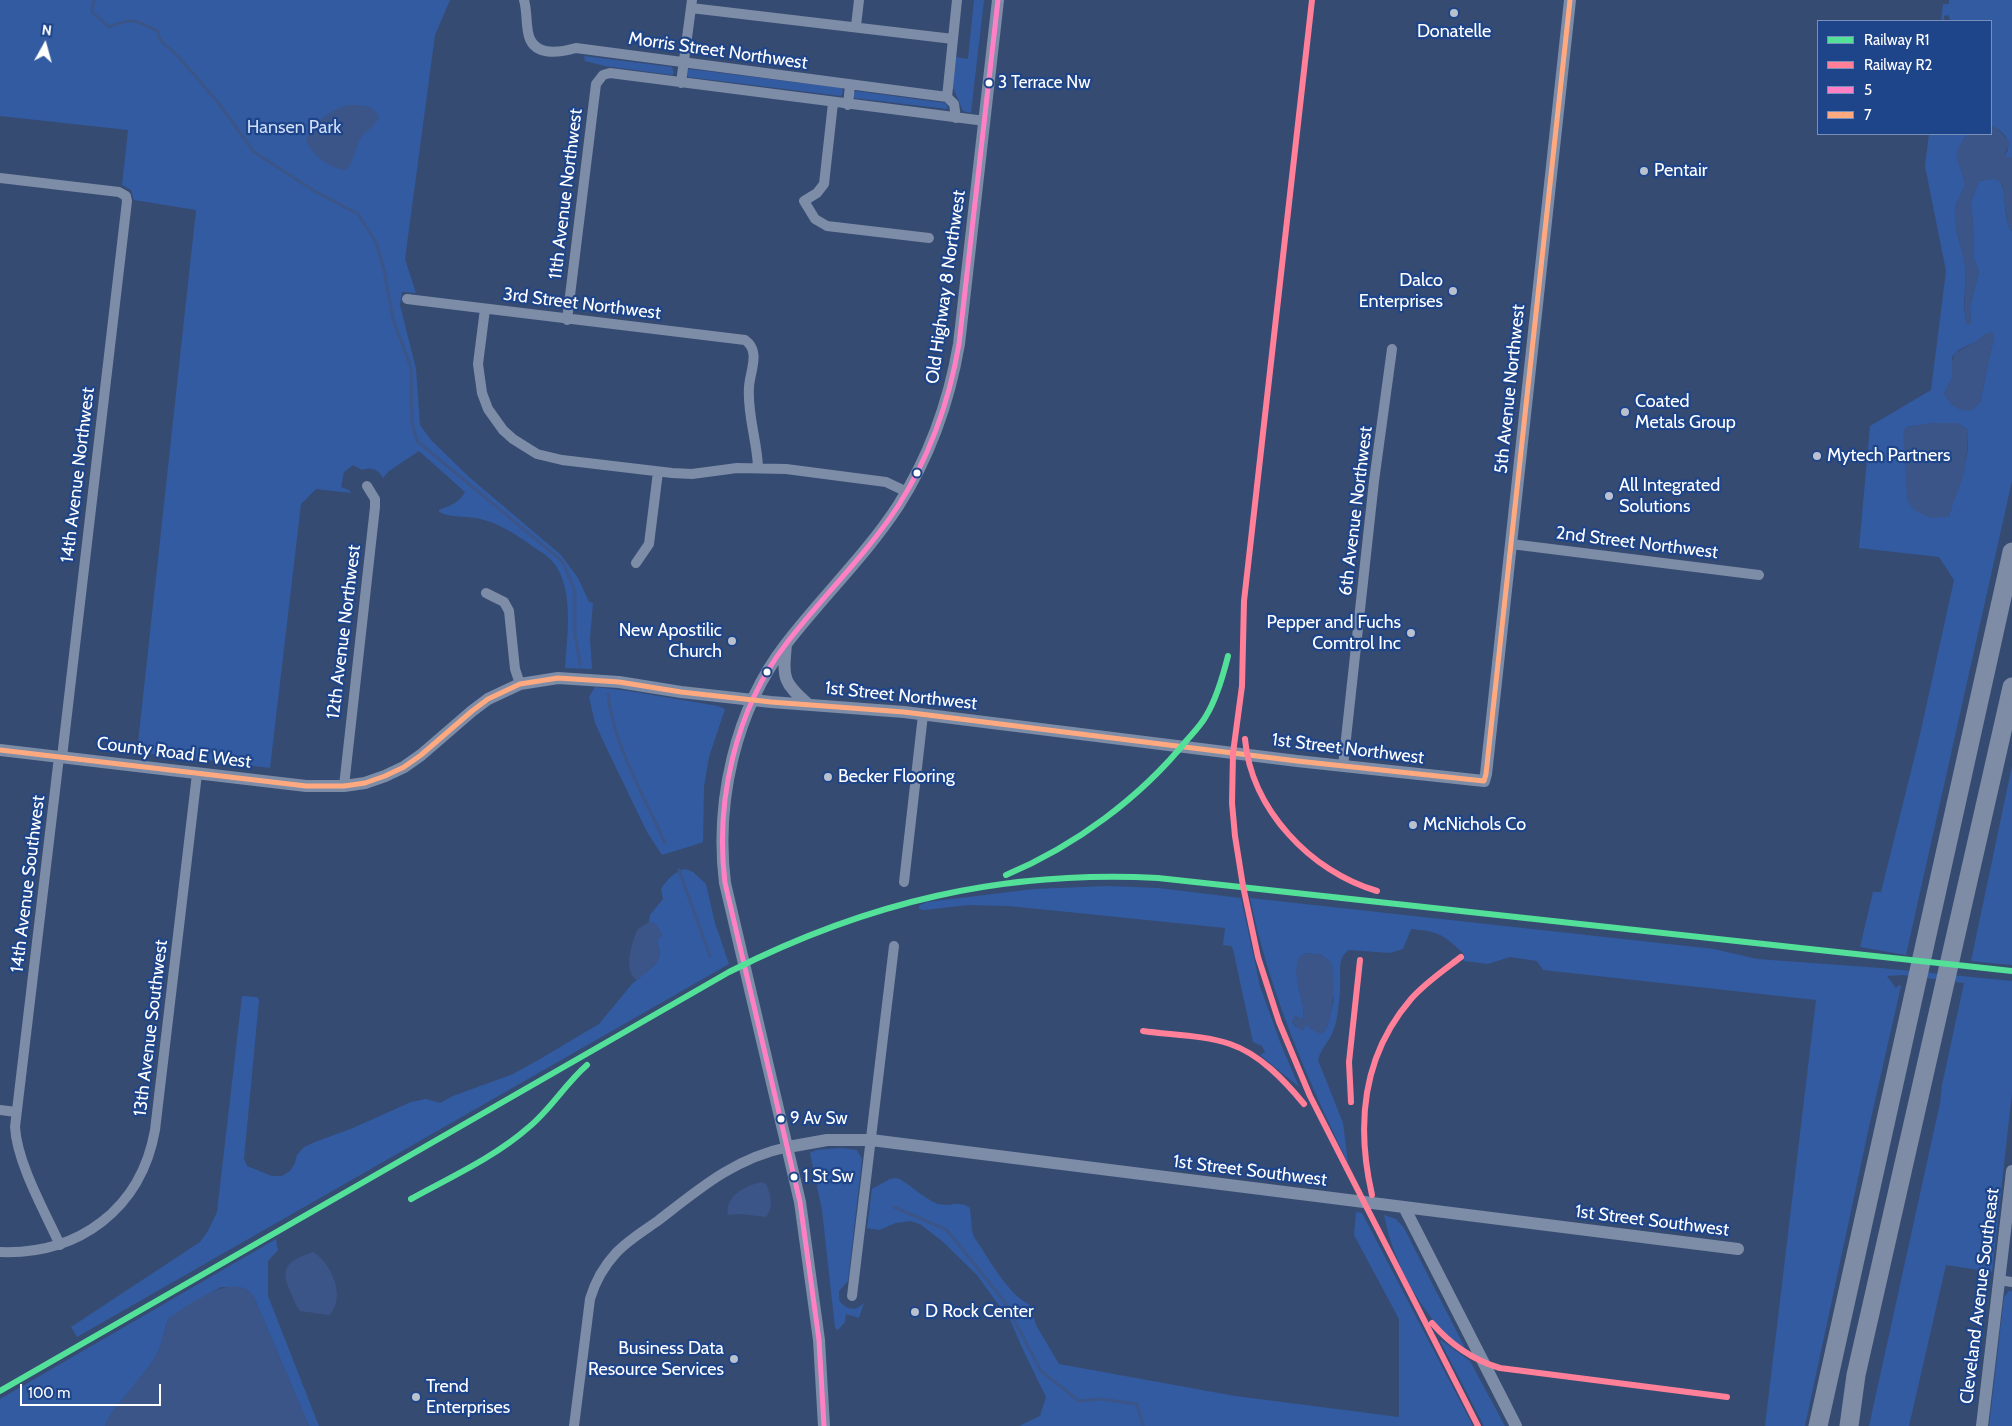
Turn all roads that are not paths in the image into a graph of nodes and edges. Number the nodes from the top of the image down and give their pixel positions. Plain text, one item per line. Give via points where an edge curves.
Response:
1 (524, 0) edge
2 (859, 0) edge
3 (957, 0) edge
4 (998, 0) edge
5 (1570, 0) edge
6 (692, 4) edge
7 (856, 26) junction
8 (953, 39) junction
9 (683, 63) junction
10 (681, 83) junction
11 (850, 85) junction
12 (947, 97) junction
13 (833, 103) junction
14 (848, 104) junction
15 (956, 118) junction
16 (985, 121) junction
17 (0, 178) edge
18 (929, 238) dead end
19 (407, 299) dead end
20 (485, 309) junction
21 (567, 320) junction
22 (1392, 349) dead end
23 (758, 468) junction
24 (658, 472) junction
25 (367, 486) dead end
26 (907, 492) junction
27 (1511, 544) junction
28 (2012, 552) edge
29 (636, 564) dead end
30 (1759, 575) dead end
31 (486, 593) dead end
32 (786, 644) junction
33 (520, 684) junction
34 (2012, 687) edge
35 (752, 700) junction
36 (809, 704) junction
37 (923, 715) junction
38 (0, 750) edge
39 (61, 757) junction
40 (1343, 766) junction
41 (197, 774) junction
42 (1484, 781) joint
43 (344, 786) junction
44 (904, 882) dead end
45 (894, 946) dead end
46 (0, 1110) edge
47 (16, 1112) junction
48 (871, 1140) junction
49 (788, 1147) junction
50 (2012, 1171) edge
51 (1404, 1207) junction
52 (60, 1245) junction
53 (1738, 1249) dead end
54 (0, 1252) edge
55 (2006, 1281) edge
56 (852, 1296) dead end
57 (574, 1426) edge
58 (824, 1426) edge
59 (1516, 1426) edge
60 (1818, 1426) edge
61 (1849, 1426) edge
62 (1982, 1426) edge

1 - 9 street, Morris Street Northwest via 528,33 532,44 539,50 560,52 576,48
2 - 7 street
3 - 8 street
4 - 16 street, Old Highway 8 Northwest
5 - 27 street, 5th Avenue Northwest
6 - 7 street
6 - 9 street
7 - 8 street
8 - 12 street
9 - 10 street
9 - 11 street, Morris Street Northwest
10 - 13 street
10 - 21 street, 11th Avenue Northwest via 610,73 603,75 596,84
11 - 12 street, Morris Street Northwest
11 - 14 street
12 - 15 street via 954,104
13 - 14 street
13 - 18 street via 824,184 817,193 804,200 815,219 827,226
14 - 15 street
15 - 16 street
16 - 26 street, Old Highway 8 Northwest via 955,370 937,429
17 - 39 street, 14th Avenue Northwest via 115,191 126,196
19 - 20 street, 3rd Street Northwest
20 - 21 street, 3rd Street Northwest
20 - 24 street via 479,379 488,408 503,430 524,447 544,456
21 - 23 street, 3rd Street Northwest via 740,339 752,346 749,404
22 - 40 street, 6th Avenue Northwest
23 - 24 street via 692,474
23 - 26 street via 886,482
24 - 29 street via 649,544
25 - 43 street, 12th Avenue Northwest via 376,499
26 - 32 street, Old Highway 8 Northwest via 869,544
27 - 30 street, 2nd Street Northwest
27 - 42 street, 5th Avenue Northwest
28 - 60 highway
31 - 33 street via 504,602 509,611
32 - 35 street, Old Highway 8 Northwest
32 - 36 street via 784,672 787,683
33 - 35 street, 1st Street Northwest via 580,678
33 - 43 street, 1st Street Northwest via 488,699 404,767 365,783
34 - 61 highway via 1856,1375
35 - 36 street, 1st Street Northwest
35 - 49 street, Old Highway 8 Northwest via 731,767 722,820 721,852 741,954
36 - 37 street, 1st Street Northwest
37 - 40 street, 1st Street Northwest
37 - 44 street
38 - 39 street, County Road E West
39 - 41 street, County Road E West
39 - 47 street, 14th Avenue Southwest
40 - 42 street, 1st Street Northwest
41 - 43 street, County Road E West via 306,786
41 - 52 street, 13th Avenue Southwest via 153,1142 140,1178 120,1206 91,1230
45 - 48 street
46 - 47 street
47 - 52 street, 14th Avenue Southwest via 16,1140 21,1158
48 - 49 street, 1st Street Southwest via 827,1140
48 - 51 street, 1st Street Southwest
48 - 56 street
49 - 57 street via 759,1154 725,1171 627,1244 608,1262 590,1299
49 - 58 street, Old Highway 8 Northwest via 815,1303
50 - 55 street, Cleveland Avenue Southeast
51 - 53 street, 1st Street Southwest
51 - 59 street
52 - 54 street, 13th Avenue Southwest via 36,1251
55 - 62 street, Cleveland Avenue Southeast

